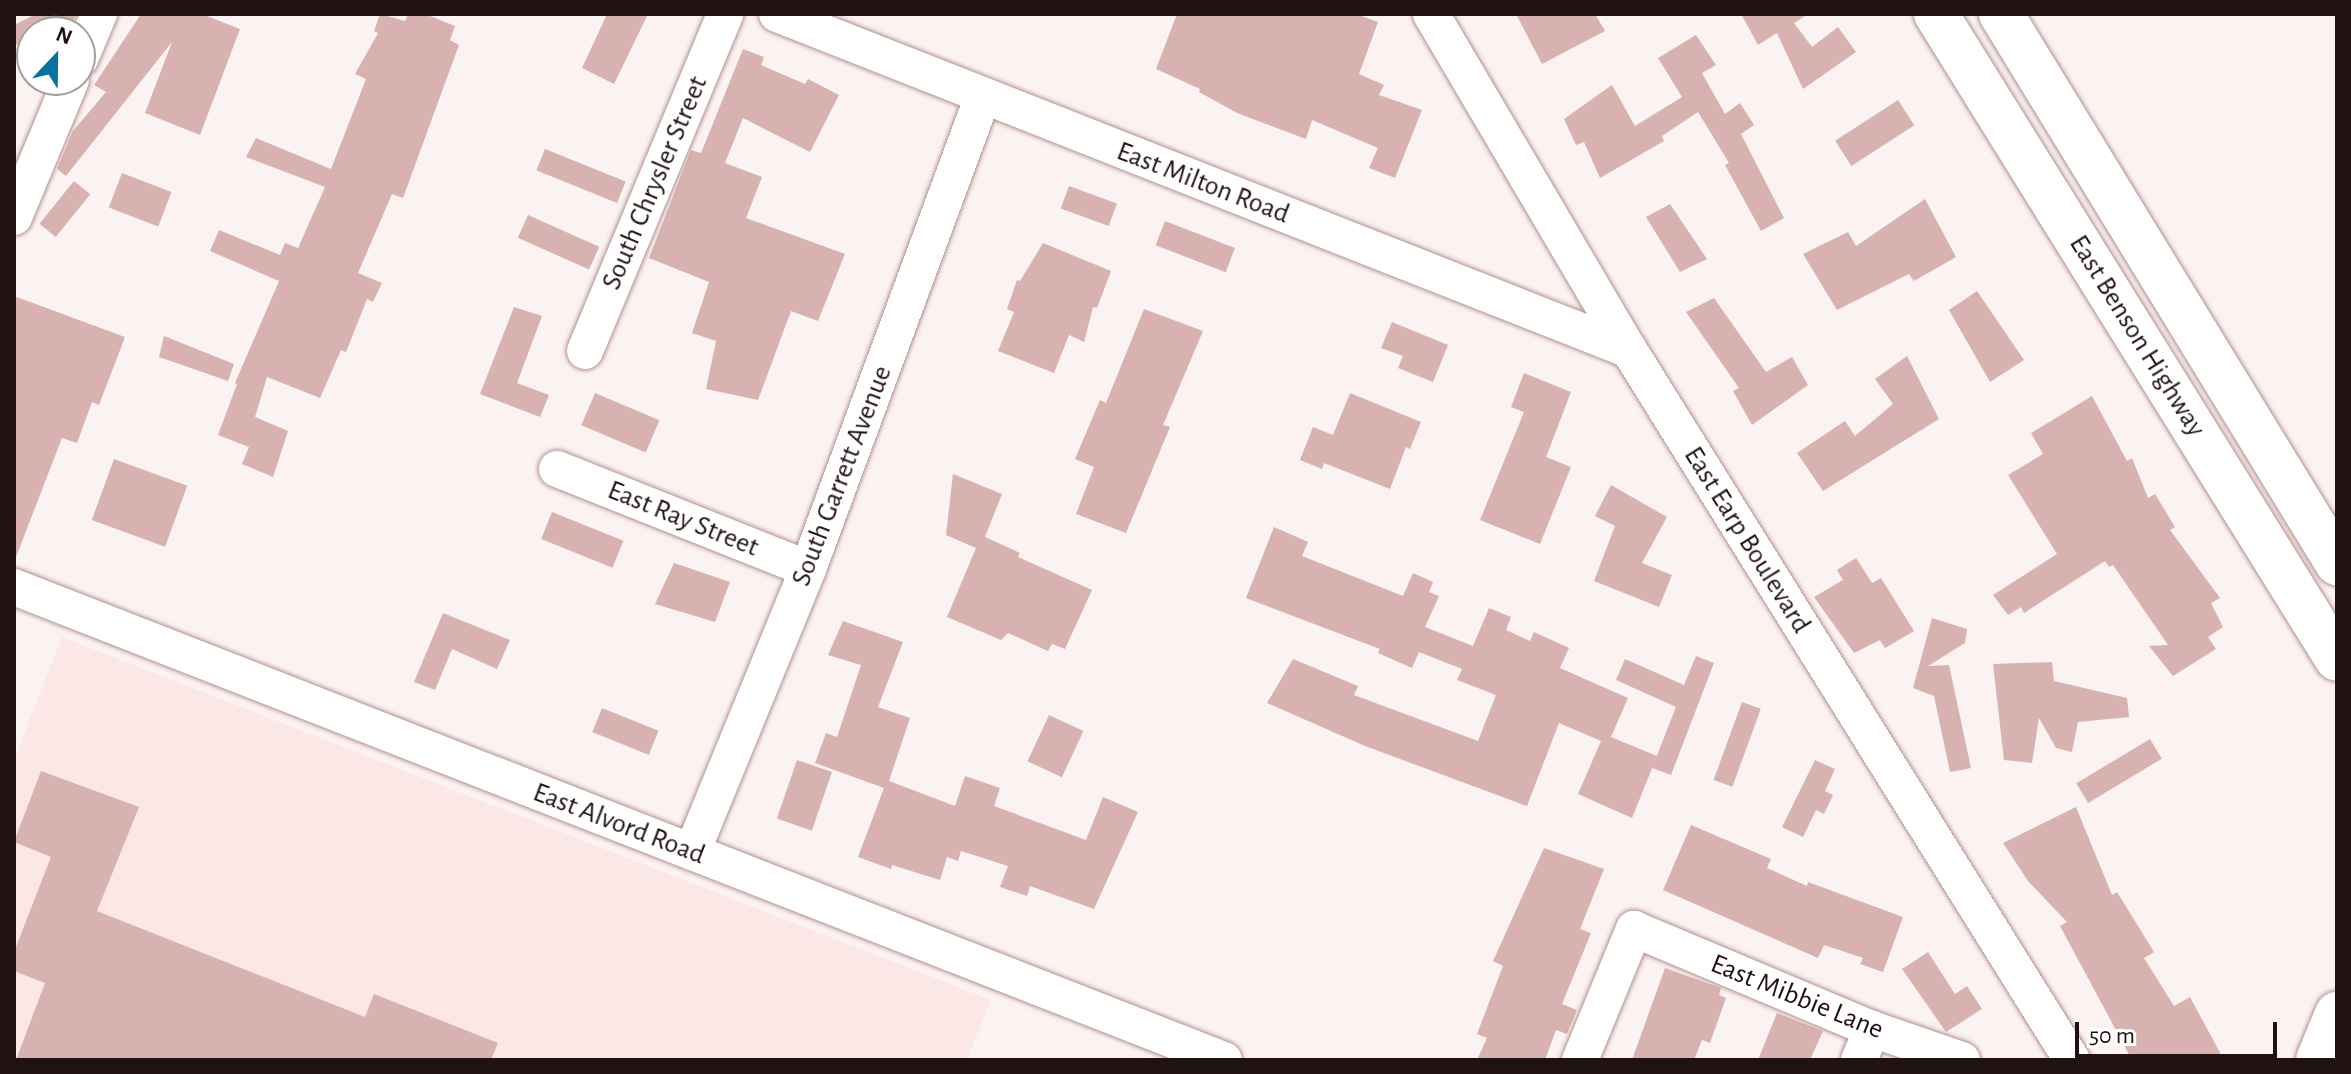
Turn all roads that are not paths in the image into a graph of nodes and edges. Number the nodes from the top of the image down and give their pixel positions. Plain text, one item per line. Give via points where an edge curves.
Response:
1 (725, 14) edge
2 (777, 14) edge
3 (1431, 14) edge
4 (1936, 14) edge
5 (2001, 14) edge
6 (64, 96) edge
7 (983, 96) junction
8 (2081, 144) junction
9 (2023, 153) junction
10 (14, 217) edge
11 (1629, 350) junction
12 (585, 351) dead end
13 (557, 469) dead end
14 (2337, 563) edge
15 (808, 569) junction
16 (14, 587) edge
17 (2337, 659) edge
18 (692, 852) junction
19 (2337, 1014) edge
20 (1865, 1044) edge
21 (1224, 1060) edge
22 (1580, 1060) edge
23 (1962, 1060) edge
24 (2072, 1060) edge
25 (2318, 1060) edge

1 - 12 street, South Chrysler Street
2 - 7 street, East Milton Road
3 - 11 street, East Earp Boulevard
4 - 9 main road, East Benson Highway
5 - 8 main road, East Benson Highway
6 - 10 street
7 - 11 street, East Milton Road
7 - 15 street, South Garrett Avenue
8 - 9 main road via 2083,181 2057,186
8 - 14 main road, East Benson Highway
9 - 17 main road, East Benson Highway
11 - 24 street, East Earp Boulevard
13 - 15 street, East Ray Street
15 - 18 street, South Garrett Avenue
16 - 18 street, East Alvord Road
18 - 21 street, East Alvord Road
19 - 25 main road
20 - 22 street, East Mibbie Lane via 1634,929
20 - 23 street, East Mibbie Lane

